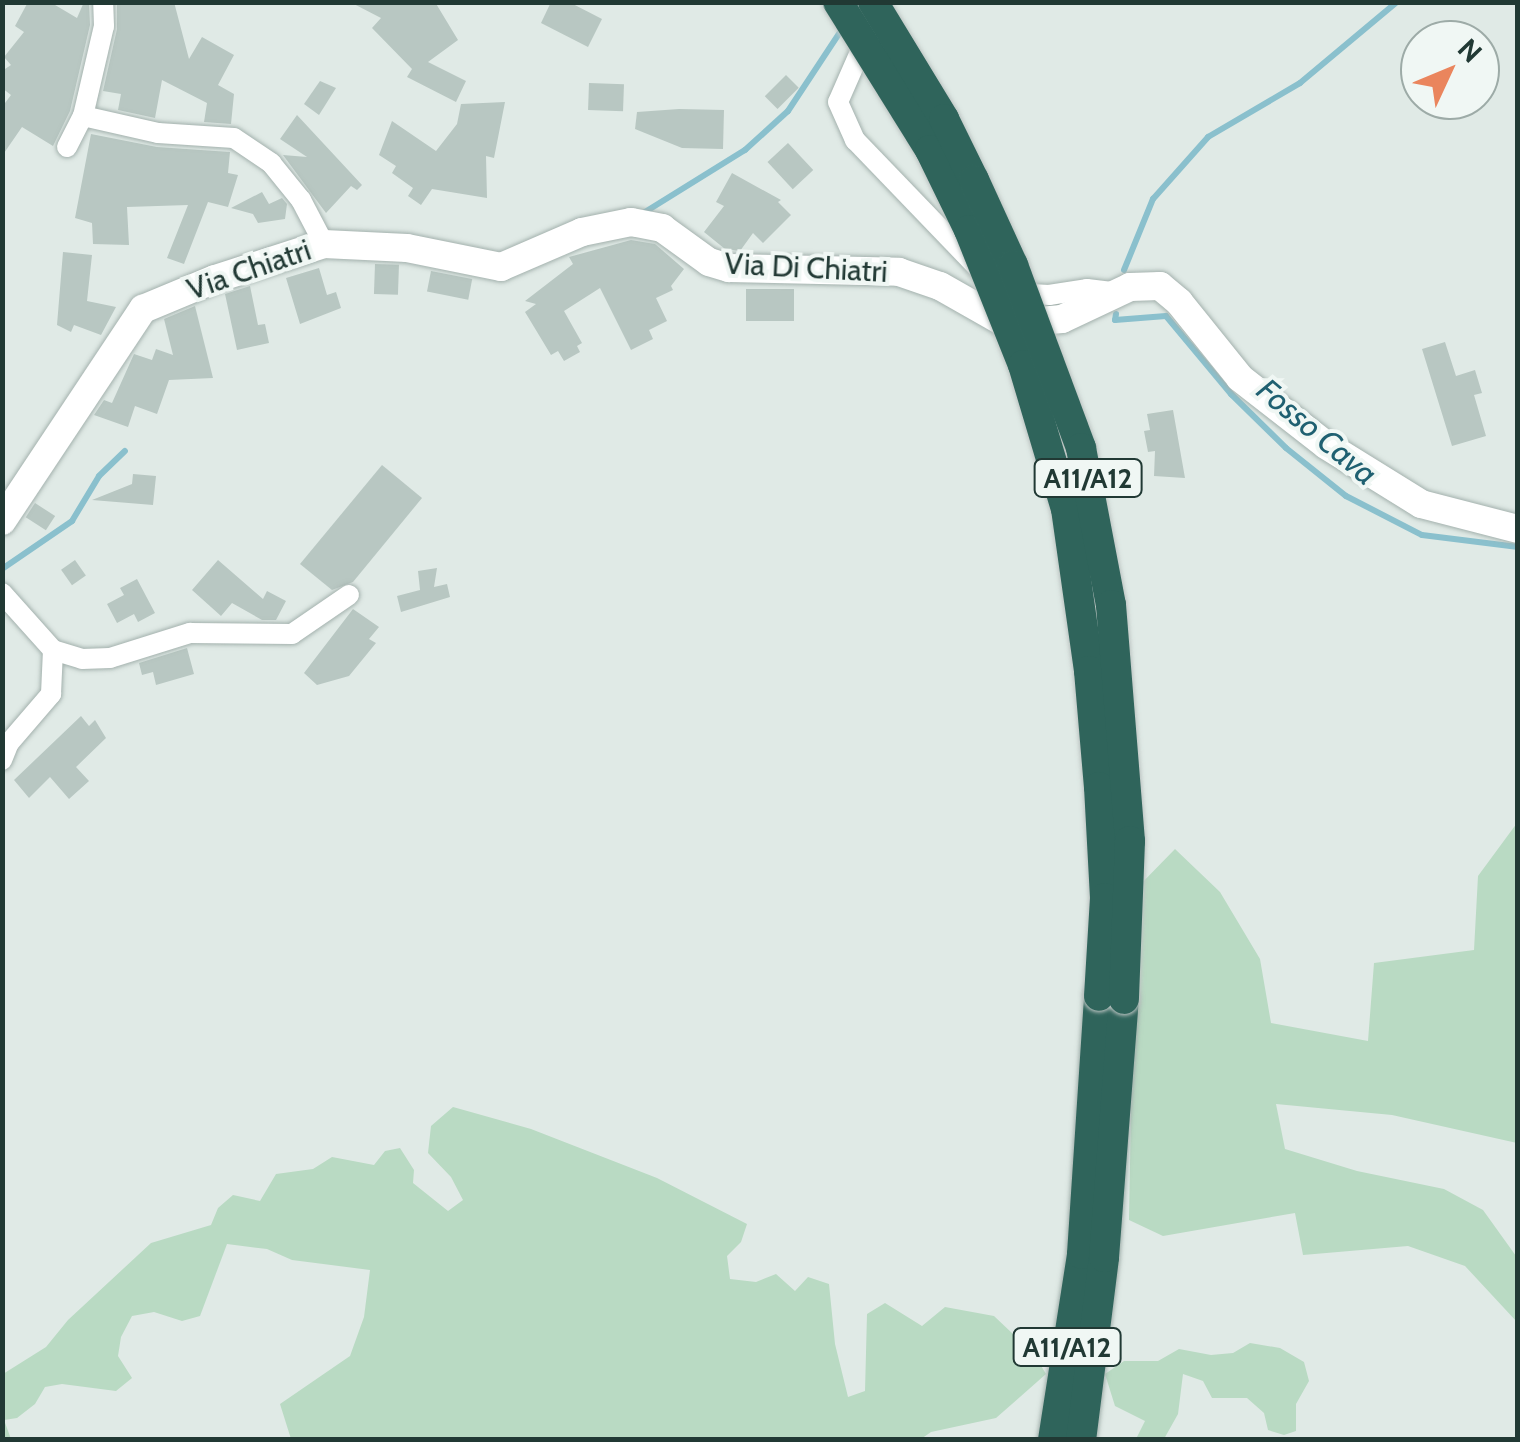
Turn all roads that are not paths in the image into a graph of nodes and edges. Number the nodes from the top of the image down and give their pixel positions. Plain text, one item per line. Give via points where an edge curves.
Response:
1 (104, 2) edge
2 (838, 2) edge
3 (873, 2) edge
4 (883, 2) edge
5 (83, 116) junction
6 (67, 147) dead end
7 (662, 228) joint
8 (324, 244) junction
9 (1118, 293) junction
10 (2, 521) edge
11 (1518, 529) edge
12 (4, 593) edge
13 (349, 595) dead end
14 (54, 650) junction
15 (2, 760) edge
16 (1112, 997) junction
17 (1093, 1256) junction
18 (1053, 1440) edge
19 (1081, 1440) edge

1 - 5 street
2 - 16 highway, A11/A12, bridge via 930,150 969,230 1024,365 1066,509 1100,787
3 - 16 highway, A11/A12, bridge via 974,180 1081,448 1111,605 1130,841
4 - 9 street via 838,102 855,140 977,268 1010,292
5 - 6 street
5 - 8 street via 158,132 234,138 271,163
7 - 8 street, Via Chiatri via 604,226 501,267 407,248
7 - 9 street, Via Di Chiatri via 709,262 730,268 899,272 940,286 1007,324 1062,319
8 - 10 street, Via Chiatri via 143,309
9 - 11 street, Via Di Chiatri via 1160,286 1240,378 1326,445 1421,504
12 - 14 street
13 - 14 street via 292,634 190,633 110,658
14 - 15 street via 50,694
16 - 17 highway, A11/A12
17 - 18 highway, A11/A12
17 - 19 highway, A11/A12

